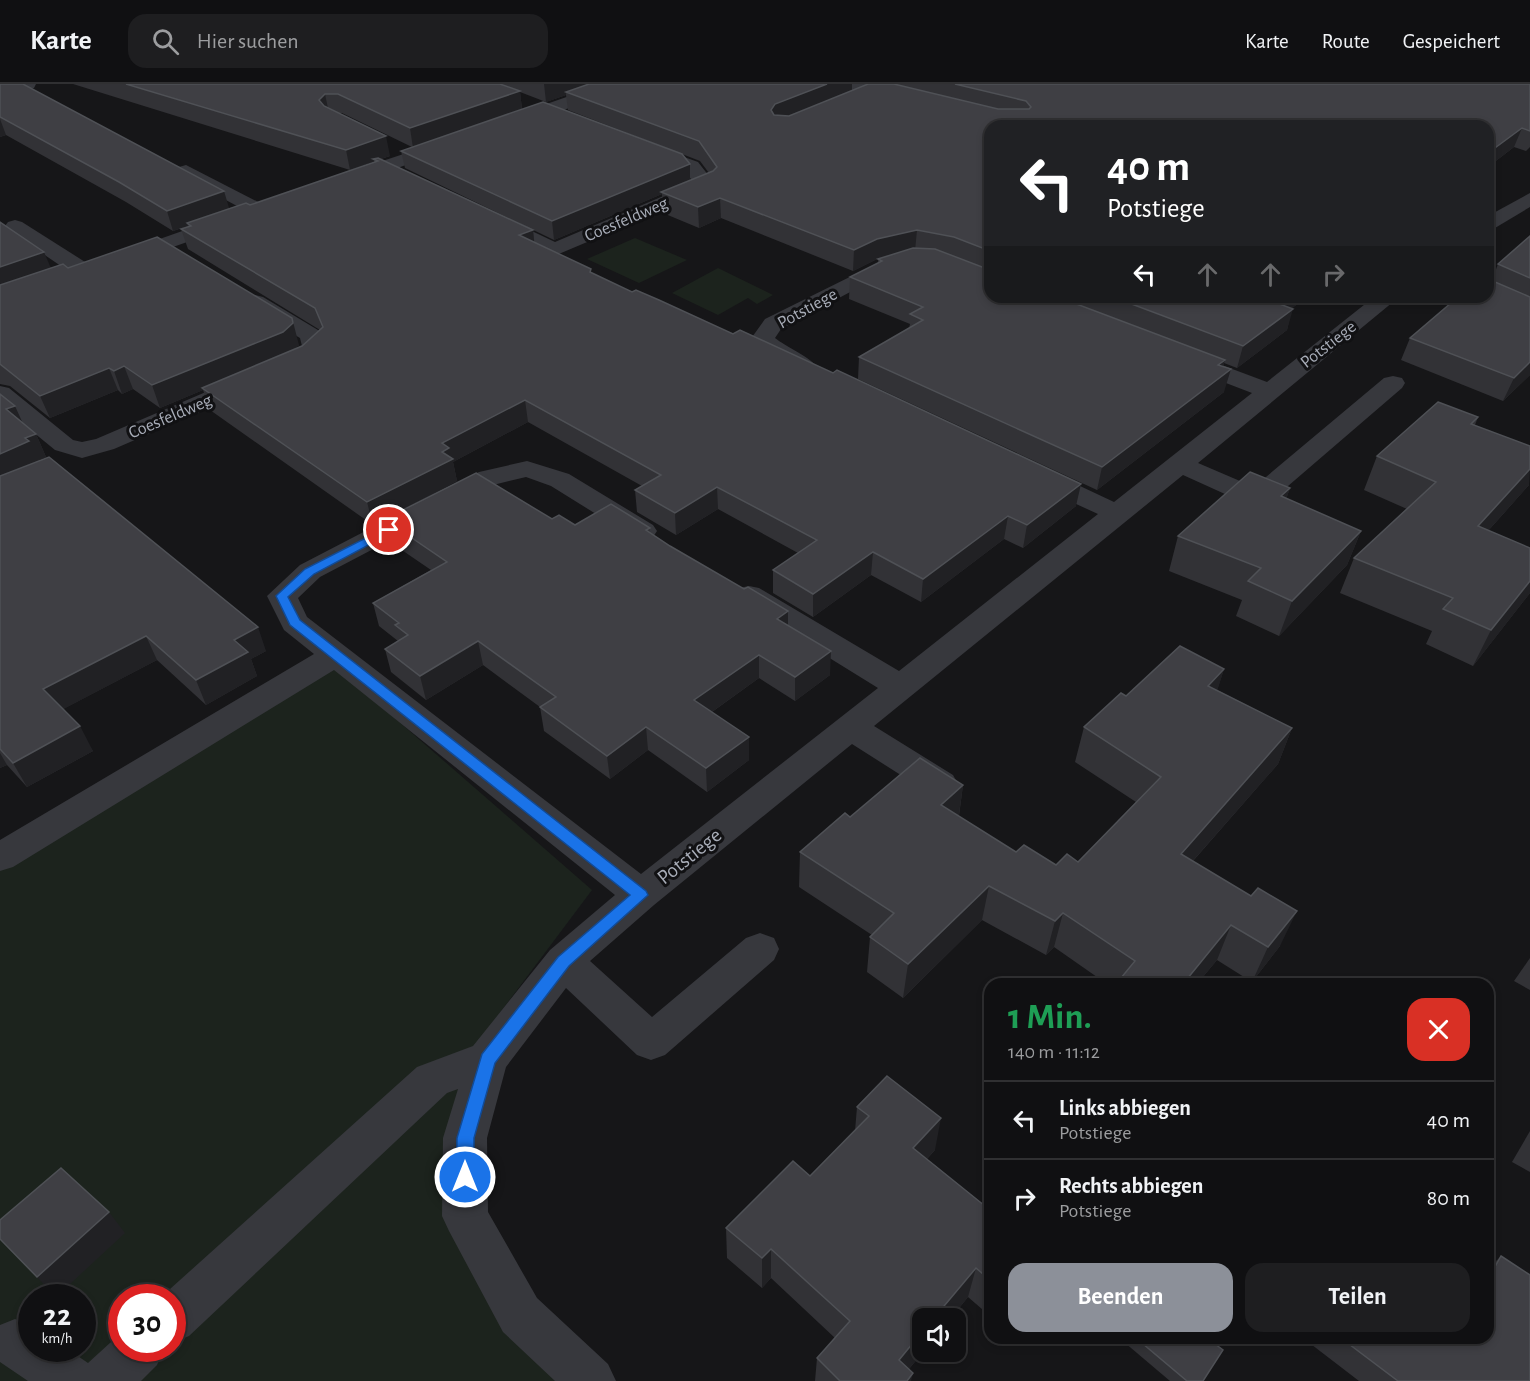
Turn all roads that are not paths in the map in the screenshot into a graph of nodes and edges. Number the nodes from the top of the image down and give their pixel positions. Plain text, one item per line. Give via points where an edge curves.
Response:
1 (28, 84) edge
2 (620, 84) edge
3 (849, 84) edge
4 (875, 91) junction
5 (0, 92) edge
6 (919, 101) edge
7 (521, 102) edge
8 (844, 103) edge
9 (543, 111) junction
10 (575, 123) edge
11 (500, 126) edge
12 (467, 138) edge
13 (627, 142) edge
14 (394, 147) dead end
15 (413, 157) junction
16 (383, 167) junction
17 (184, 170) edge
18 (405, 178) edge
19 (327, 187) edge
20 (1530, 199) edge
21 (281, 202) edge
22 (259, 210) junction
23 (479, 214) edge
24 (1494, 220) edge
25 (15, 226) dead end
26 (908, 260) edge
27 (85, 272) junction
28 (64, 279) edge
29 (231, 287) edge
30 (1380, 303) edge
31 (1169, 353) edge
32 (825, 376) edge
33 (1393, 383) dead end
34 (1269, 391) junction
35 (0, 393) edge
36 (82, 450) junction
37 (1179, 464) junction
38 (58, 467) edge
39 (1020, 467) edge
40 (1117, 513) junction
41 (670, 547) edge
42 (730, 583) edge
43 (336, 655) junction
44 (901, 687) junction
45 (850, 727) junction
46 (941, 784) edge
47 (0, 857) edge
48 (641, 895) junction
49 (760, 949) dead end
50 (564, 962) junction
51 (488, 1059) junction
52 (186, 1306) edge
53 (15, 1343) dead end
54 (125, 1362) edge
55 (71, 1381) edge
56 (105, 1381) edge
57 (591, 1381) edge

1 - 5 street
2 - 9 street
3 - 4 street
4 - 6 street
4 - 8 street
7 - 9 street
9 - 10 street
9 - 11 street
12 - 15 street
13 - 23 street, Coesfeldweg via 691,166 706,185 554,250
14 - 15 street
15 - 16 street
16 - 18 street
16 - 19 street
17 - 22 street
20 - 24 street
21 - 22 street
22 - 27 street via 172,251
25 - 27 street
26 - 32 street, Potstiege via 890,263 773,324 762,340 782,356
27 - 28 street
29 - 36 street, Coesfeldweg via 310,335 314,348 298,361 105,444
30 - 34 street, Potstiege
31 - 34 street
33 - 37 street via 1257,498
34 - 37 street, Potstiege
35 - 36 street via 64,445
36 - 38 street, Coesfeldweg
37 - 40 street, Potstiege
39 - 40 street
40 - 44 street, Potstiege
41 - 43 street, Potstiege via 560,480 527,469 488,478 310,571 282,596 295,622
42 - 44 street
43 - 47 street
43 - 48 street, Potstiege
44 - 45 street, Potstiege
45 - 46 street
45 - 48 street, Potstiege
48 - 50 street
49 - 50 street via 651,1042
50 - 51 street
51 - 52 street via 432,1080
51 - 57 street via 465,1138 465,1216 520,1315
53 - 55 street
54 - 56 street

